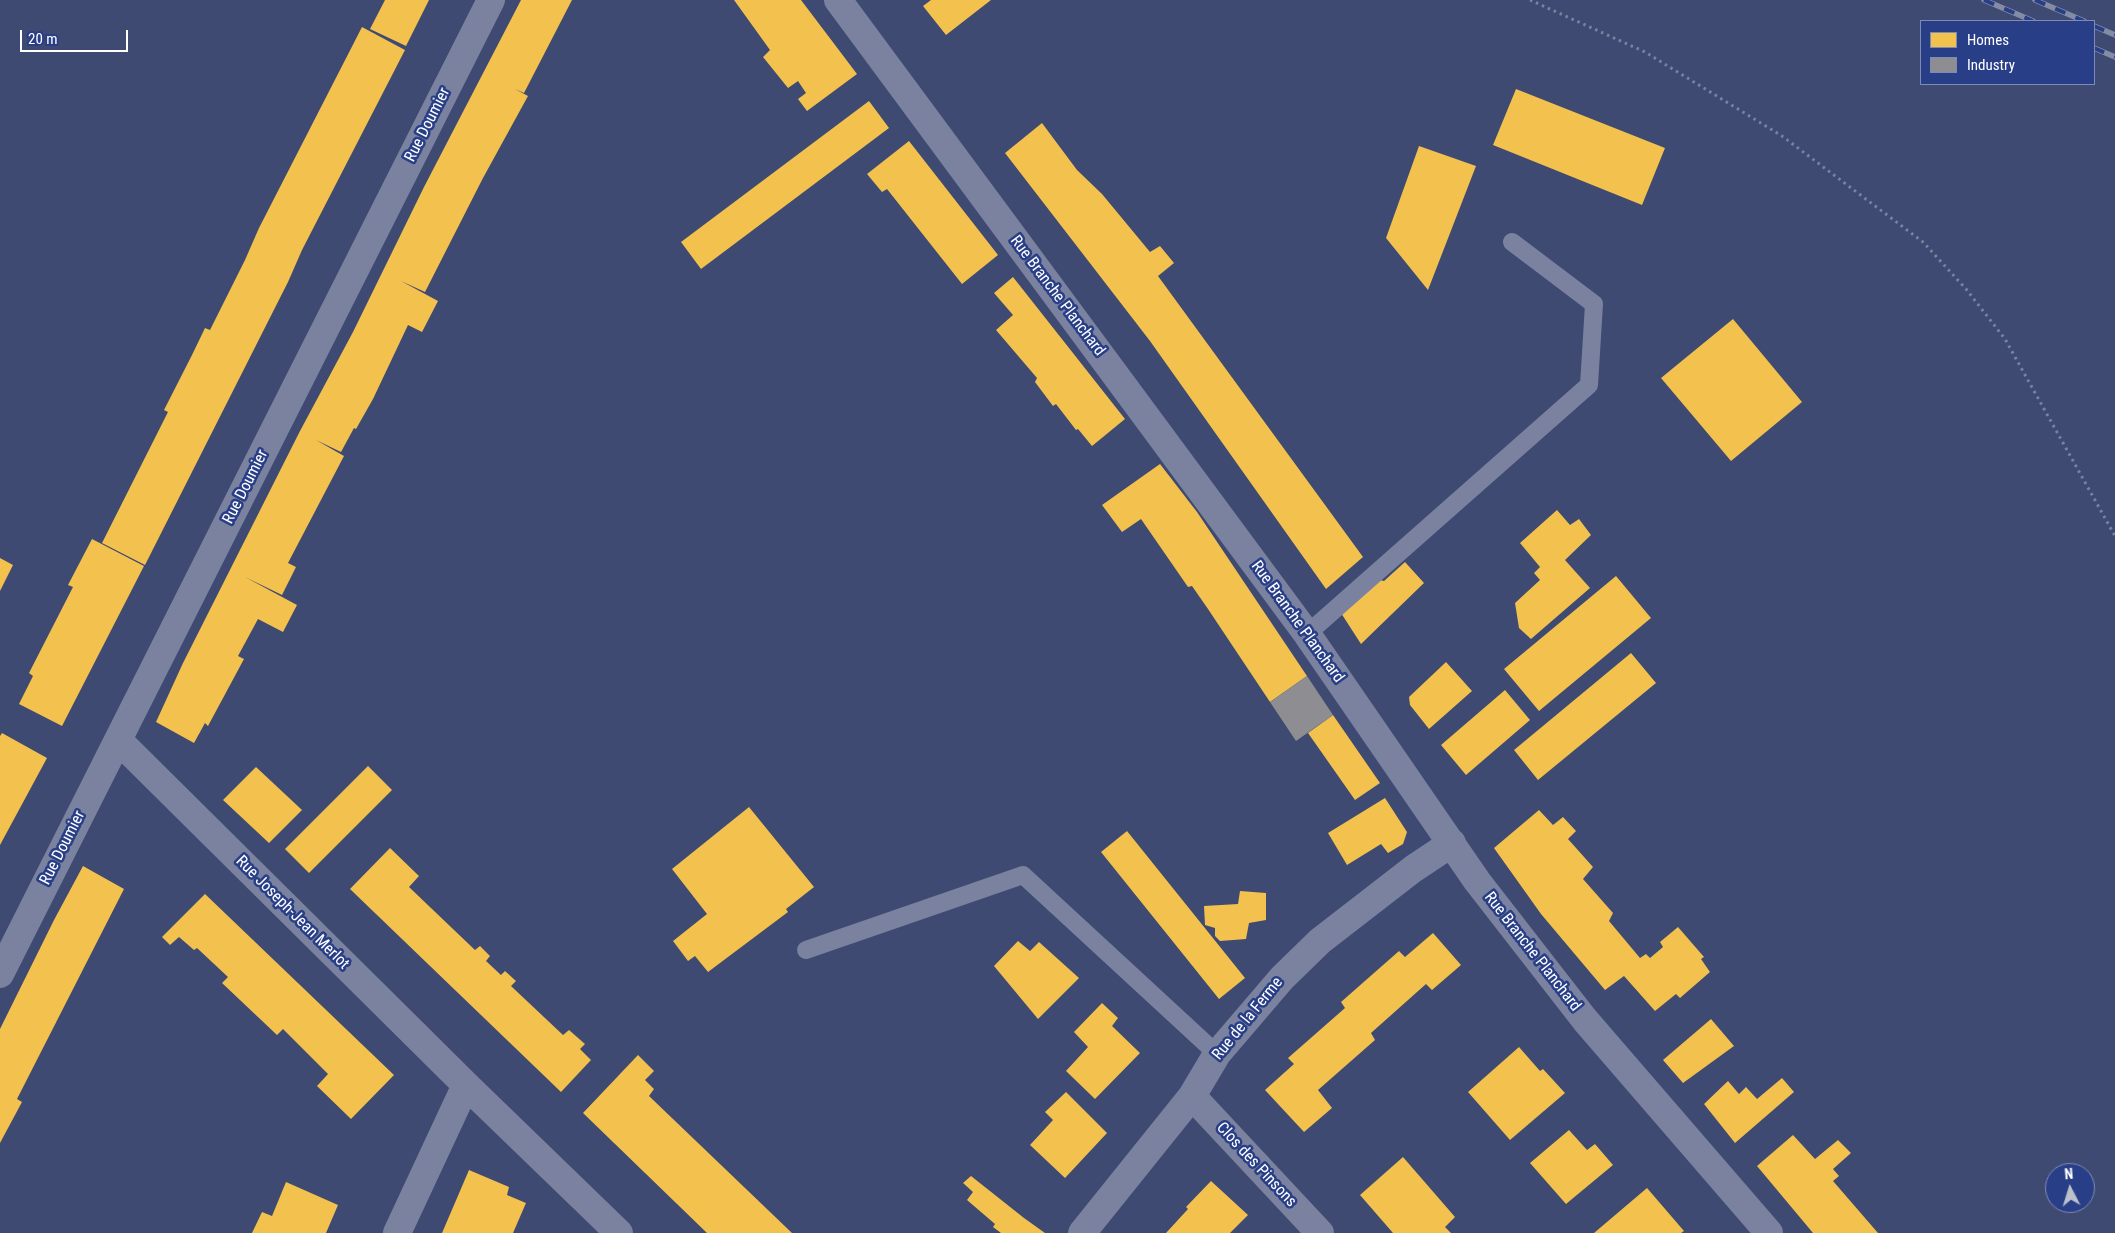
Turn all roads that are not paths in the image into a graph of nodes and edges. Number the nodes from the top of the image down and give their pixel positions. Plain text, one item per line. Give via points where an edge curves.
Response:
1 (492, 0) edge
2 (838, 0) edge
3 (1512, 242) dead end
4 (1307, 634) junction
5 (118, 740) junction
6 (1452, 843) junction
7 (806, 950) dead end
8 (0, 974) edge
9 (1217, 1054) junction
10 (466, 1085) junction
11 (1192, 1096) junction
12 (398, 1233) edge
13 (620, 1233) edge
14 (1082, 1233) edge
15 (1320, 1233) edge
16 (1769, 1233) edge

1 - 5 street, Rue Doumier
2 - 4 street, Rue Branche Planchard
3 - 4 lane via 1594,304 1589,385
4 - 6 street, Rue Branche Planchard
5 - 8 street, Rue Doumier
5 - 10 street, Rue Joseph-Jean Merlot
6 - 9 street, Rue de la Ferme via 1320,941 1282,978
6 - 16 street, Rue Branche Planchard via 1477,881 1585,1020
7 - 9 lane via 1023,875
9 - 11 street, Rue de la Ferme
10 - 12 street
10 - 13 street, Rue Joseph-Jean Merlot
11 - 14 street, Rue de la Ferme
11 - 15 street, Clos des Pinsons

